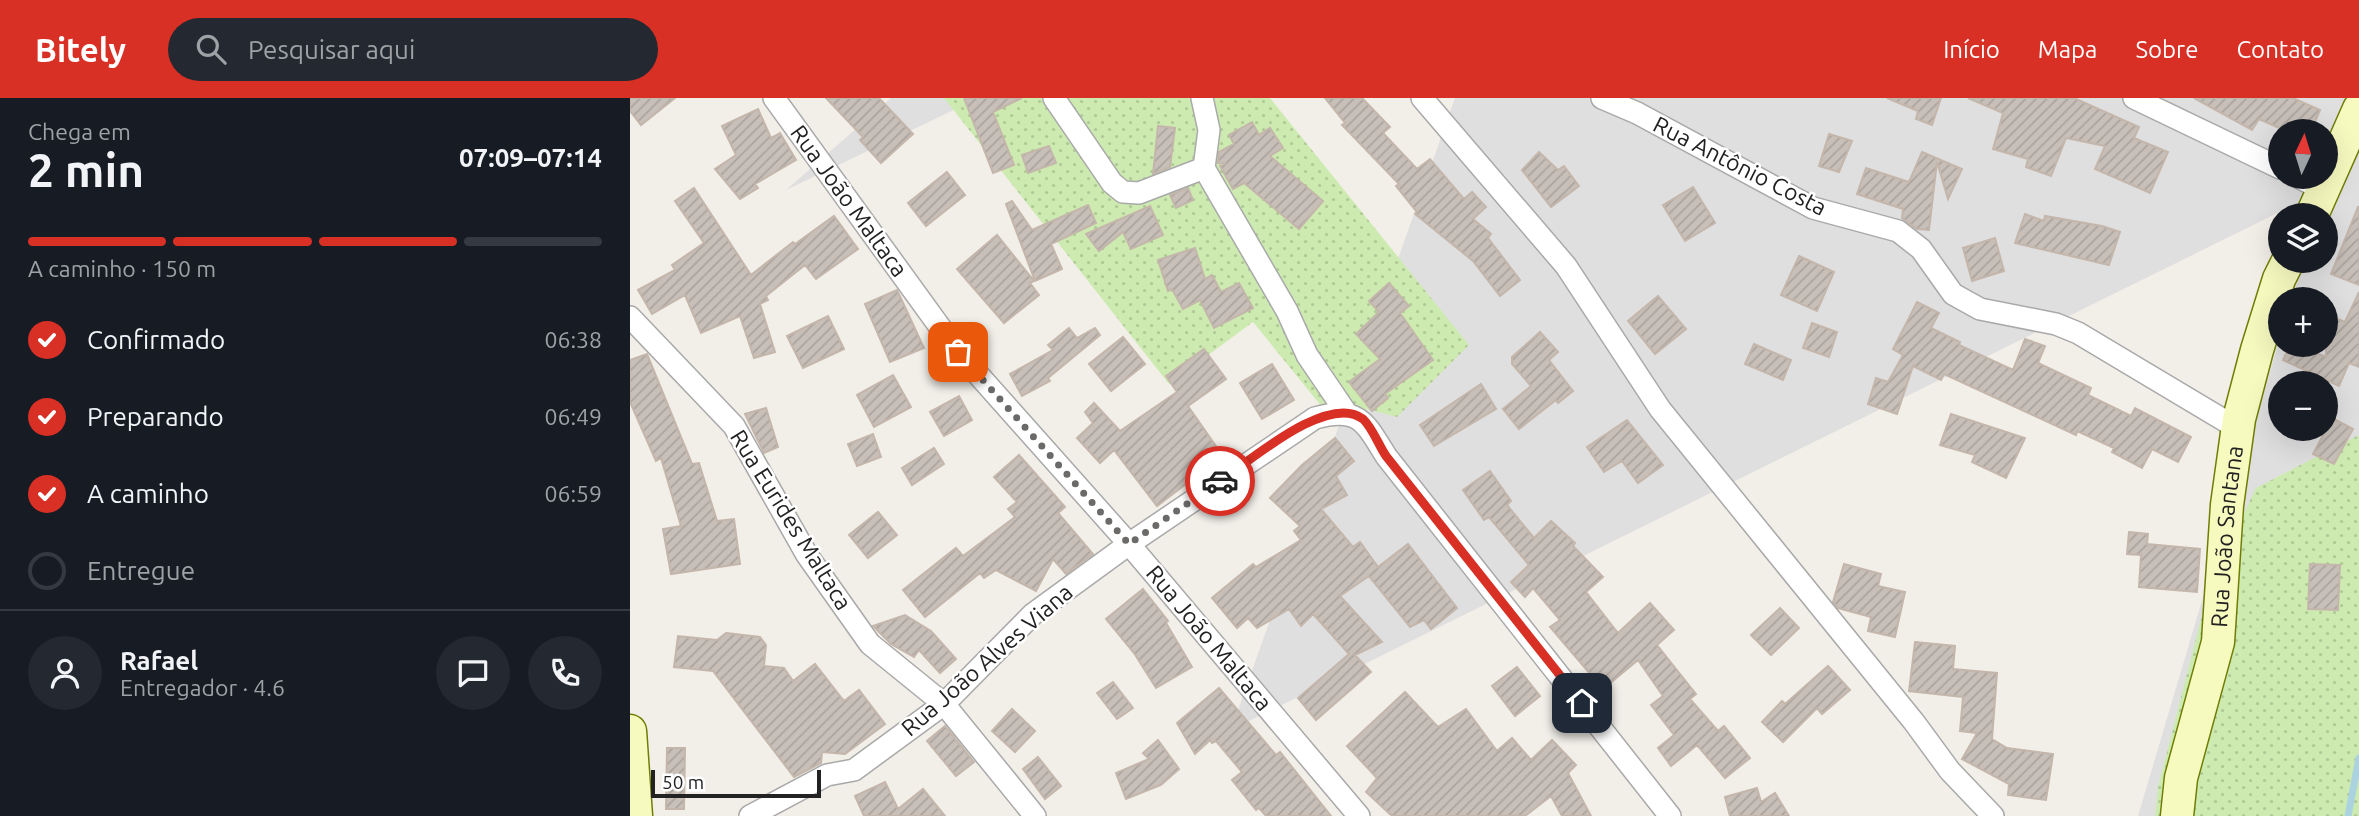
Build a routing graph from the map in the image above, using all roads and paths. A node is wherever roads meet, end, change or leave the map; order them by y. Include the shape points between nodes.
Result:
1 (774, 98) edge
2 (1054, 98) edge
3 (1202, 98) edge
4 (1422, 98) edge
5 (1602, 98) edge
6 (2134, 98) edge
7 (2359, 109) edge
8 (2268, 162) edge
9 (1204, 168) junction
10 (2311, 194) edge
11 (2282, 273) edge
12 (630, 317) edge
13 (1347, 414) junction
14 (2237, 428) junction
15 (1129, 544) junction
16 (944, 704) junction
17 (630, 731) edge
18 (636, 816) edge
19 (750, 816) edge
20 (1035, 816) edge
21 (1359, 816) edge
22 (1670, 816) edge
23 (1993, 816) edge
24 (2177, 816) edge

1 - 15 street, Rua João Maltaca via 958,352
2 - 9 street via 1112,183 1123,192 1139,193
3 - 9 street via 1209,130
4 - 23 street via 1566,266 1660,409 1950,771
5 - 14 street, Rua Antônio Costa via 1813,208 1898,231 1921,249 1953,294 1980,310 2056,324 2078,333
6 - 8 street
7 - 10 street
9 - 13 street via 1287,311 1307,355
11 - 14 street, Rua João Santana via 2256,350
12 - 16 street, Rua Eurides Maltaca via 734,426 807,555 870,644
13 - 15 street, Rua João Alves Viana via 1315,418
13 - 22 street via 1363,419 1386,456
14 - 24 street, Rua João Santana via 2218,642 2181,778
15 - 16 street, Rua João Alves Viana via 1033,614
15 - 21 street, Rua João Maltaca
16 - 19 street, Rua João Alves Viana via 854,770 827,775
16 - 20 street, Rua Eurides Maltaca
17 - 18 street

